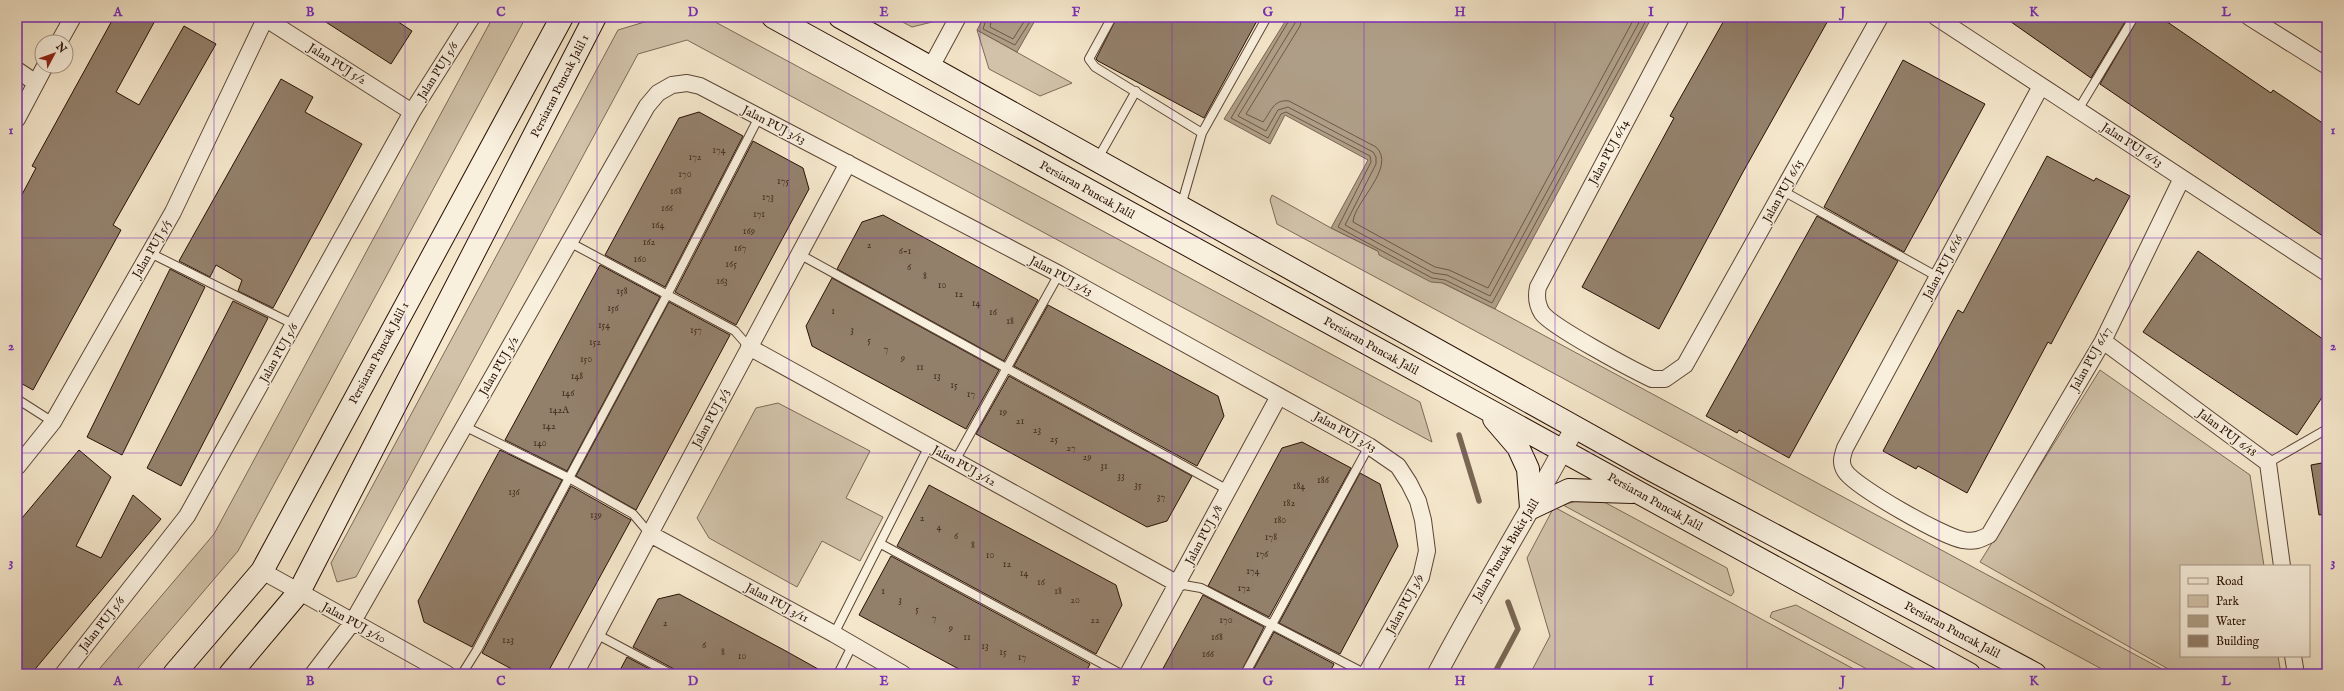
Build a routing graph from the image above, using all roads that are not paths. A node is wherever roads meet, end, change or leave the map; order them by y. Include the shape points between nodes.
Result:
1 (73, 17) edge
2 (472, 17) edge
3 (562, 17) edge
4 (595, 17) edge
5 (773, 17) edge
6 (840, 17) edge
7 (958, 17) edge
8 (1112, 17) edge
9 (1267, 17) edge
10 (1680, 17) edge
11 (1880, 17) edge
12 (1936, 17) edge
13 (2134, 17) edge
14 (2249, 17) edge
15 (264, 18) edge
16 (63, 34) edge
17 (2327, 66) edge
18 (931, 67) junction
19 (17, 70) edge
20 (41, 74) edge
21 (36, 83) junction
22 (700, 86) joint
23 (2041, 86) junction
24 (1136, 91) junction
25 (2078, 110) junction
26 (412, 112) junction
27 (759, 116) junction
28 (17, 119) edge
29 (1202, 133) junction
30 (1097, 160) junction
31 (848, 163) junction
32 (2182, 178) junction
33 (1783, 191) junction
34 (1181, 207) junction
35 (569, 242) junction
36 (150, 252) junction
37 (799, 254) junction
38 (2327, 273) edge
39 (1059, 274) junction
40 (1938, 277) junction
41 (667, 295) junction
42 (295, 325) junction
43 (2102, 341) junction
44 (749, 347) junction
45 (1685, 365) joint
46 (1007, 368) junction
47 (1279, 396) junction
48 (17, 399) edge
49 (1485, 409) junction
50 (53, 422) junction
51 (464, 426) junction
52 (1575, 427) junction
53 (2327, 430) edge
54 (929, 446) junction
55 (1369, 446) junction
56 (1562, 451) junction
57 (955, 461) junction
58 (2268, 464) junction
59 (17, 467) edge
60 (569, 478) junction
61 (1409, 483) joint
62 (1228, 490) junction
63 (1638, 492) junction
64 (1531, 508) junction
65 (650, 534) junction
66 (1989, 535) joint
67 (881, 544) junction
68 (2282, 565) edge
69 (262, 571) junction
70 (1178, 584) junction
71 (299, 592) junction
72 (352, 622) junction
73 (1272, 624) junction
74 (596, 634) junction
75 (834, 634) junction
76 (852, 646) junction
77 (2293, 657) edge
78 (63, 674) edge
79 (174, 674) edge
80 (230, 674) edge
81 (313, 674) edge
82 (447, 674) edge
83 (462, 674) edge
84 (575, 674) edge
85 (670, 674) edge
86 (838, 674) edge
87 (903, 674) edge
88 (1121, 674) edge
89 (1128, 674) edge
90 (1245, 674) edge
91 (1366, 674) edge
92 (1437, 674) edge
93 (1969, 674) edge
94 (2035, 674) edge
95 (2296, 674) edge

1 - 16 street
2 - 26 street, Jalan PUJ 5/6
3 - 69 main road, Persiaran Puncak Jalil 1
4 - 71 main road, Persiaran Puncak Jalil 1
5 - 49 main road, Persiaran Puncak Jalil
6 - 18 main road, Persiaran Puncak Jalil
7 - 18 street
8 - 24 lane via 1089,59 1095,67
9 - 29 lane
10 - 45 street, Jalan PUJ 6/14 via 1538,287 1538,304 1549,320 1652,379 1665,379
11 - 33 street, Jalan PUJ 6/15
12 - 23 street, Jalan PUJ 6/13
13 - 25 lane
14 - 17 street
15 - 26 street, Jalan PUJ 5/2
15 - 36 street, Jalan PUJ 5/5 via 174,212
18 - 30 main road, Persiaran Puncak Jalil
19 - 21 street
20 - 21 street
21 - 28 street
22 - 27 street, Jalan PUJ 3/13
22 - 35 street, Jalan PUJ 3/2 via 687,83 672,85 658,94 647,106
23 - 25 street, Jalan PUJ 6/13
23 - 40 street, Jalan PUJ 6/16
24 - 29 lane
24 - 30 lane
25 - 32 street, Jalan PUJ 6/13
26 - 42 street, Jalan PUJ 5/6
27 - 31 street, Jalan PUJ 3/13
27 - 41 lane
29 - 34 lane
30 - 34 main road, Persiaran Puncak Jalil
31 - 37 street, Jalan PUJ 3/3
31 - 39 street, Jalan PUJ 3/13
32 - 38 street, Jalan PUJ 6/13
32 - 43 street, Jalan PUJ 6/17
33 - 40 lane
33 - 45 street, Jalan PUJ 6/15
34 - 52 main road, Persiaran Puncak Jalil
35 - 41 lane
35 - 51 street, Jalan PUJ 3/2
36 - 42 lane
36 - 50 street, Jalan PUJ 5/5
37 - 44 street, Jalan PUJ 3/3
37 - 46 lane
39 - 46 lane
39 - 47 street, Jalan PUJ 3/13
40 - 66 street, Jalan PUJ 6/16 via 1844,448 1841,461 1846,472 1874,495 1907,514 1961,540 1976,542
41 - 44 lane via 735,331
41 - 60 lane
42 - 78 street, Jalan PUJ 5/6 via 188,516
43 - 58 street, Jalan PUJ 6/18
43 - 66 street, Jalan PUJ 6/17
44 - 54 street, Jalan PUJ 3/12
44 - 65 street, Jalan PUJ 3/3
46 - 57 lane
46 - 62 lane
47 - 55 street, Jalan PUJ 3/13
47 - 62 street, Jalan PUJ 3/8
48 - 50 lane
49 - 56 main road, Persiaran Puncak Jalil
49 - 64 main road via 1518,447 1528,469
50 - 59 street, Jalan PUJ 5/5
51 - 60 lane
51 - 72 street, Jalan PUJ 3/2
52 - 56 street, Jalan Puncak Bukit Jalil
52 - 94 main road, Persiaran Puncak Jalil via 1650,470
53 - 58 lane
54 - 57 street, Jalan PUJ 3/12
54 - 67 lane
55 - 61 street, Jalan PUJ 3/13 via 1398,466
55 - 73 lane
56 - 63 main road, Persiaran Puncak Jalil
56 - 64 street, Jalan Puncak Bukit Jalil
57 - 70 street, Jalan PUJ 3/12
58 - 68 street, Jalan PUJ 6/18
60 - 65 lane via 633,514
60 - 83 lane
61 - 91 street, Jalan PUJ 3/9 via 1418,501 1423,520 1427,551 1423,571
62 - 70 street, Jalan PUJ 3/8
63 - 64 main road via 1569,490
63 - 93 main road, Persiaran Puncak Jalil
64 - 92 street, Jalan Puncak Bukit Jalil via 1475,601
65 - 74 street, Jalan PUJ 3/3
65 - 75 street, Jalan PUJ 3/11
67 - 75 lane
67 - 88 lane
69 - 71 street, Jalan PUJ 3/10
69 - 79 main road, Persiaran Puncak Jalil 1
70 - 73 lane via 1202,588
70 - 89 street, Jalan PUJ 3/8
71 - 72 street, Jalan PUJ 3/10
71 - 80 main road, Persiaran Puncak Jalil 1
72 - 81 street, Jalan PUJ 3/2
72 - 82 street, Jalan PUJ 3/10
73 - 90 lane
73 - 91 lane
74 - 84 street, Jalan PUJ 3/3
74 - 85 lane
75 - 76 street, Jalan PUJ 3/11
76 - 86 lane
76 - 87 street, Jalan PUJ 3/11
77 - 95 street

